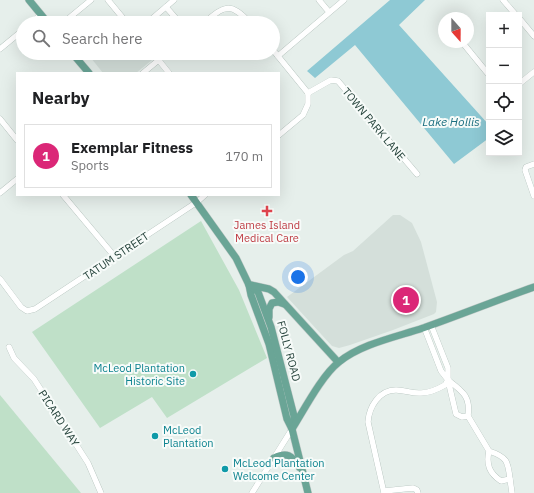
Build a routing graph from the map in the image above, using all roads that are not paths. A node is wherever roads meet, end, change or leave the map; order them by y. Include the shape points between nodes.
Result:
1 (29, 0) edge
2 (91, 0) edge
3 (108, 0) edge
4 (174, 0) edge
5 (319, 0) edge
6 (344, 0) edge
7 (503, 0) edge
8 (166, 7) junction
9 (329, 12) junction
10 (513, 12) edge
11 (41, 15) edge
12 (72, 16) edge
13 (121, 16) edge
14 (155, 16) edge
15 (174, 16) edge
16 (212, 16) edge
17 (244, 16) edge
18 (522, 22) edge
19 (16, 36) edge
20 (534, 36) edge
21 (467, 48) edge
22 (0, 49) edge
23 (280, 54) edge
24 (280, 58) edge
25 (78, 60) edge
26 (158, 60) joint
27 (486, 71) edge
28 (88, 72) edge
29 (144, 72) edge
30 (168, 72) edge
31 (534, 72) edge
32 (522, 82) edge
33 (308, 93) junction
34 (0, 119) edge
35 (280, 135) edge
36 (16, 139) edge
37 (534, 164) edge
38 (417, 174) dead end
39 (16, 180) edge
40 (0, 193) edge
41 (65, 196) edge
42 (192, 196) edge
43 (204, 196) edge
44 (534, 196) edge
45 (197, 202) junction
46 (115, 257) junction
47 (0, 279) edge
48 (249, 285) junction
49 (534, 287) edge
50 (287, 305) junction
51 (428, 326) junction
52 (271, 327) junction
53 (9, 347) dead end
54 (338, 362) junction
55 (448, 380) junction
56 (468, 416) junction
57 (292, 429) junction
58 (489, 451) junction
59 (274, 458) junction
60 (303, 472) junction
61 (510, 479) junction
62 (384, 492) edge
63 (101, 493) edge
64 (252, 493) edge
65 (308, 493) edge
66 (418, 493) edge
67 (512, 493) edge

1 - 11 main road
2 - 12 street
3 - 13 street
4 - 8 street
5 - 9 street
6 - 9 street
7 - 10 street
8 - 14 street
8 - 15 street
9 - 23 street
16 - 17 street via 228,8 235,9
18 - 20 street
19 - 22 street
21 - 27 street
24 - 33 street
25 - 28 main road
26 - 29 street
26 - 30 street
31 - 32 street
33 - 35 street via 308,104 303,115
33 - 38 street, TOWN PARK LANE via 331,80 338,81
34 - 36 street
37 - 44 street via 525,168
39 - 40 street
41 - 46 street
42 - 45 main road, FOLLY ROAD
43 - 45 street, TATUM STREET
45 - 46 street, TATUM STREET
45 - 48 main road, FOLLY ROAD via 236,258
46 - 47 street, TATUM STREET via 35,309 21,307
48 - 50 main road via 269,289
48 - 52 main road, FOLLY ROAD via 258,292
48 - 57 main road, FOLLY ROAD via 269,344 287,419
49 - 51 main road
50 - 52 main road via 278,302 270,305
50 - 54 main road
51 - 54 main road via 350,354
51 - 55 street via 441,371
52 - 57 main road, FOLLY ROAD via 294,416
53 - 63 street, PICARD WAY via 14,358 34,379 88,463
54 - 57 main road via 320,383
55 - 56 street via 467,398
55 - 56 street via 456,414
55 - 62 street via 445,385 422,393 390,391 377,399 370,408 368,422
56 - 58 street
57 - 59 street
57 - 60 main road, FOLLY ROAD
58 - 61 street via 505,458
58 - 61 street via 487,460 491,471 501,481
59 - 60 main road via 281,454 291,456
59 - 64 street
60 - 65 main road, FOLLY ROAD
61 - 67 street
62 - 66 street via 413,488

